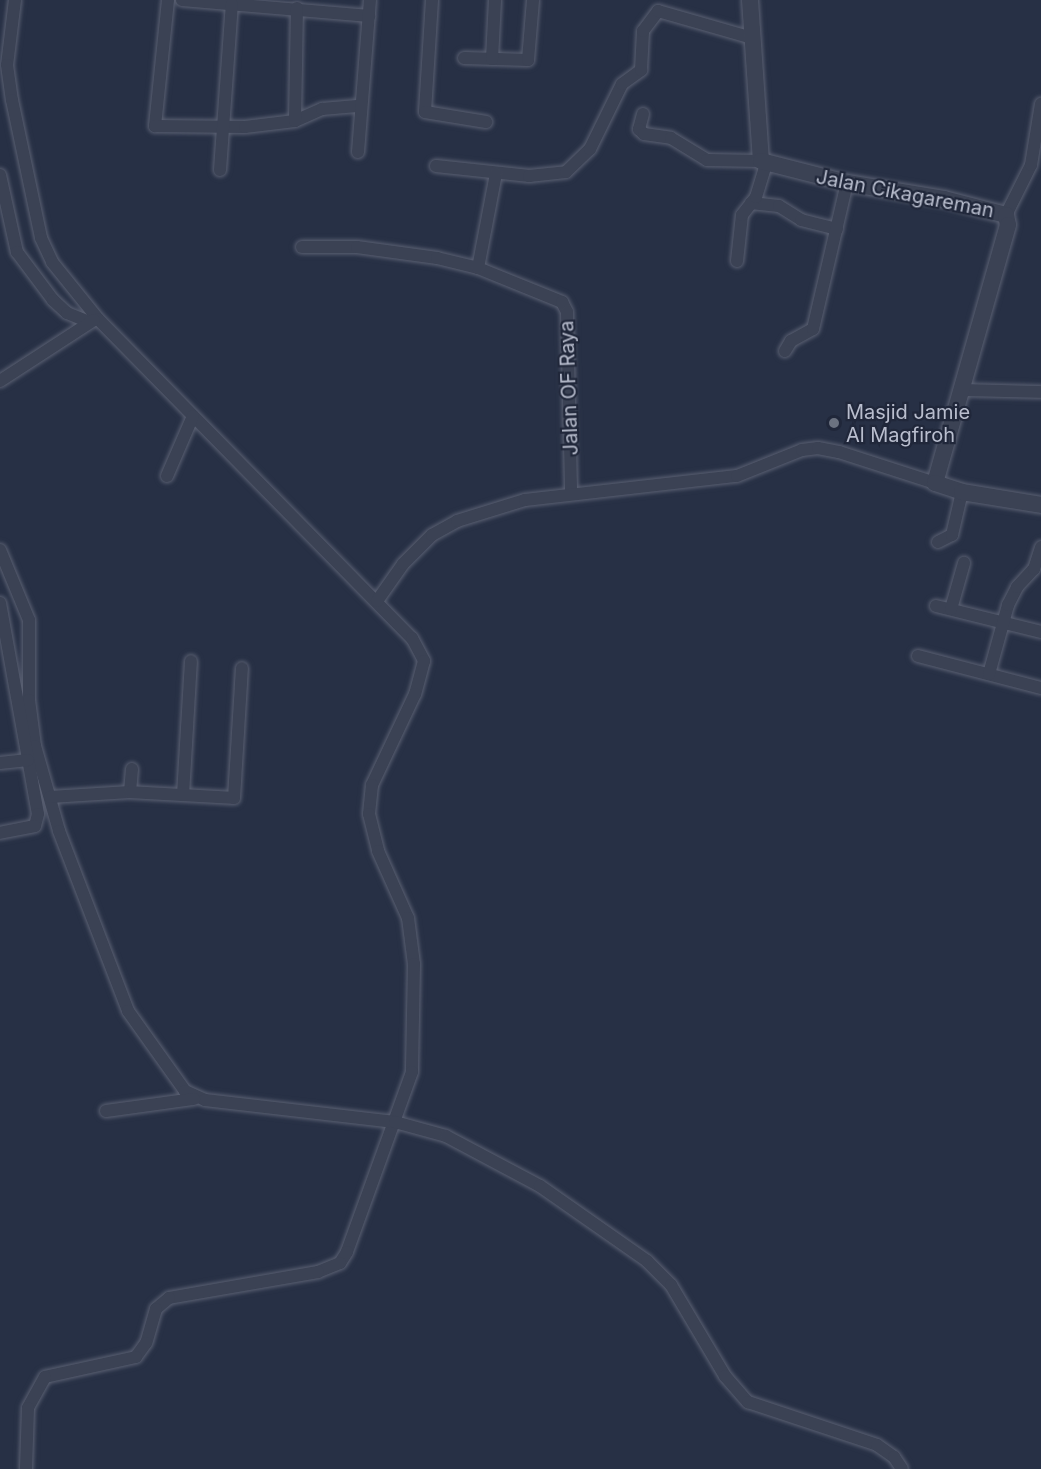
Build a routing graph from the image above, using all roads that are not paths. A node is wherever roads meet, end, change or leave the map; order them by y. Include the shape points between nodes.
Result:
1 (15, 0) edge
2 (168, 0) edge
3 (182, 0) edge
4 (369, 0) edge
5 (432, 0) edge
6 (495, 0) edge
7 (533, 0) edge
8 (750, 0) edge
9 (232, 4) junction
10 (297, 8) junction
11 (369, 16) junction
12 (752, 38) junction
13 (464, 58) dead end
14 (492, 59) junction
15 (7, 65) junction
16 (0, 83) edge
17 (1041, 104) edge
18 (360, 106) junction
19 (643, 114) dead end
20 (295, 121) junction
21 (486, 122) dead end
22 (224, 128) junction
23 (358, 152) dead end
24 (763, 163) junction
25 (436, 166) dead end
26 (220, 170) dead end
27 (496, 174) junction
28 (0, 175) edge
29 (847, 183) junction
30 (751, 203) junction
31 (1006, 215) junction
32 (837, 229) junction
33 (302, 247) dead end
34 (737, 261) dead end
35 (478, 268) junction
36 (93, 321) junction
37 (785, 351) dead end
38 (0, 381) edge
39 (960, 390) junction
40 (1041, 392) edge
41 (193, 416) junction
42 (167, 476) dead end
43 (935, 483) junction
44 (962, 492) junction
45 (571, 493) junction
46 (1041, 505) edge
47 (938, 542) dead end
48 (1041, 547) edge
49 (0, 550) edge
50 (964, 563) dead end
51 (377, 601) junction
52 (0, 603) edge
53 (936, 606) dead end
54 (951, 609) junction
55 (1002, 622) junction
56 (1041, 632) edge
57 (918, 656) dead end
58 (191, 661) dead end
59 (242, 668) dead end
60 (989, 674) junction
61 (1041, 688) edge
62 (28, 760) junction
63 (0, 764) edge
64 (132, 769) dead end
65 (130, 792) junction
66 (183, 795) junction
67 (50, 798) junction
68 (0, 833) edge
69 (194, 1098) junction
70 (106, 1111) dead end
71 (395, 1122) junction
72 (26, 1469) edge
73 (902, 1469) edge

1 - 15 street
2 - 22 street via 155,126
3 - 9 street
4 - 11 street
5 - 21 street via 425,112
6 - 14 street
7 - 14 street via 528,60
8 - 12 street
9 - 10 street
9 - 22 street
10 - 11 street
10 - 20 street
11 - 18 street
12 - 24 street
12 - 27 street via 658,11 652,14 643,31 641,70 622,84 583,159 566,172
13 - 14 street
15 - 16 street
15 - 36 street via 23,166 40,238
17 - 31 street via 1031,165
18 - 20 street via 322,109
18 - 23 street
19 - 24 street via 639,129 644,134 671,138 707,160
20 - 22 street
22 - 26 street
24 - 29 street, Jalan Cikagareman
24 - 30 street
25 - 27 street
27 - 35 street
28 - 36 street via 17,252 67,313
29 - 31 street, Jalan Cikagareman via 944,199
29 - 32 street
30 - 32 street via 779,206 801,220
30 - 34 street via 742,215
31 - 39 street, Jalan Cikagareman via 1008,225
32 - 37 street via 813,329 791,341
33 - 35 street, Jalan OF Raya via 357,247
35 - 45 street, Jalan OF Raya via 562,302 567,312
36 - 38 street
36 - 41 street
39 - 40 street
39 - 43 street, Jalan Cikagareman
41 - 42 street
41 - 51 street
43 - 44 street
43 - 45 street via 818,448 802,450 737,476 671,486
44 - 46 street
44 - 47 street via 952,535
45 - 51 street via 496,508 440,530 403,564
48 - 55 street via 1034,569 1017,587
49 - 67 street via 29,620 29,700 35,746
50 - 54 street
51 - 71 street via 412,638 424,662 415,694 372,785 369,814 378,851 408,918 414,964 412,1072
52 - 62 street
53 - 54 street
54 - 55 street
55 - 56 street
55 - 60 street
57 - 60 street
58 - 66 street
59 - 66 street via 234,798
60 - 61 street
62 - 63 street
62 - 68 street via 38,822 31,828
64 - 65 street
65 - 66 street
65 - 67 street
67 - 69 street via 111,975 128,1011 184,1091
69 - 70 street
69 - 71 street
71 - 72 street via 340,1263 318,1272 169,1298 156,1309 146,1343 136,1357 45,1377 28,1408
71 - 73 street via 446,1136 540,1186 647,1261 671,1285 725,1376 748,1402 877,1445 894,1457

